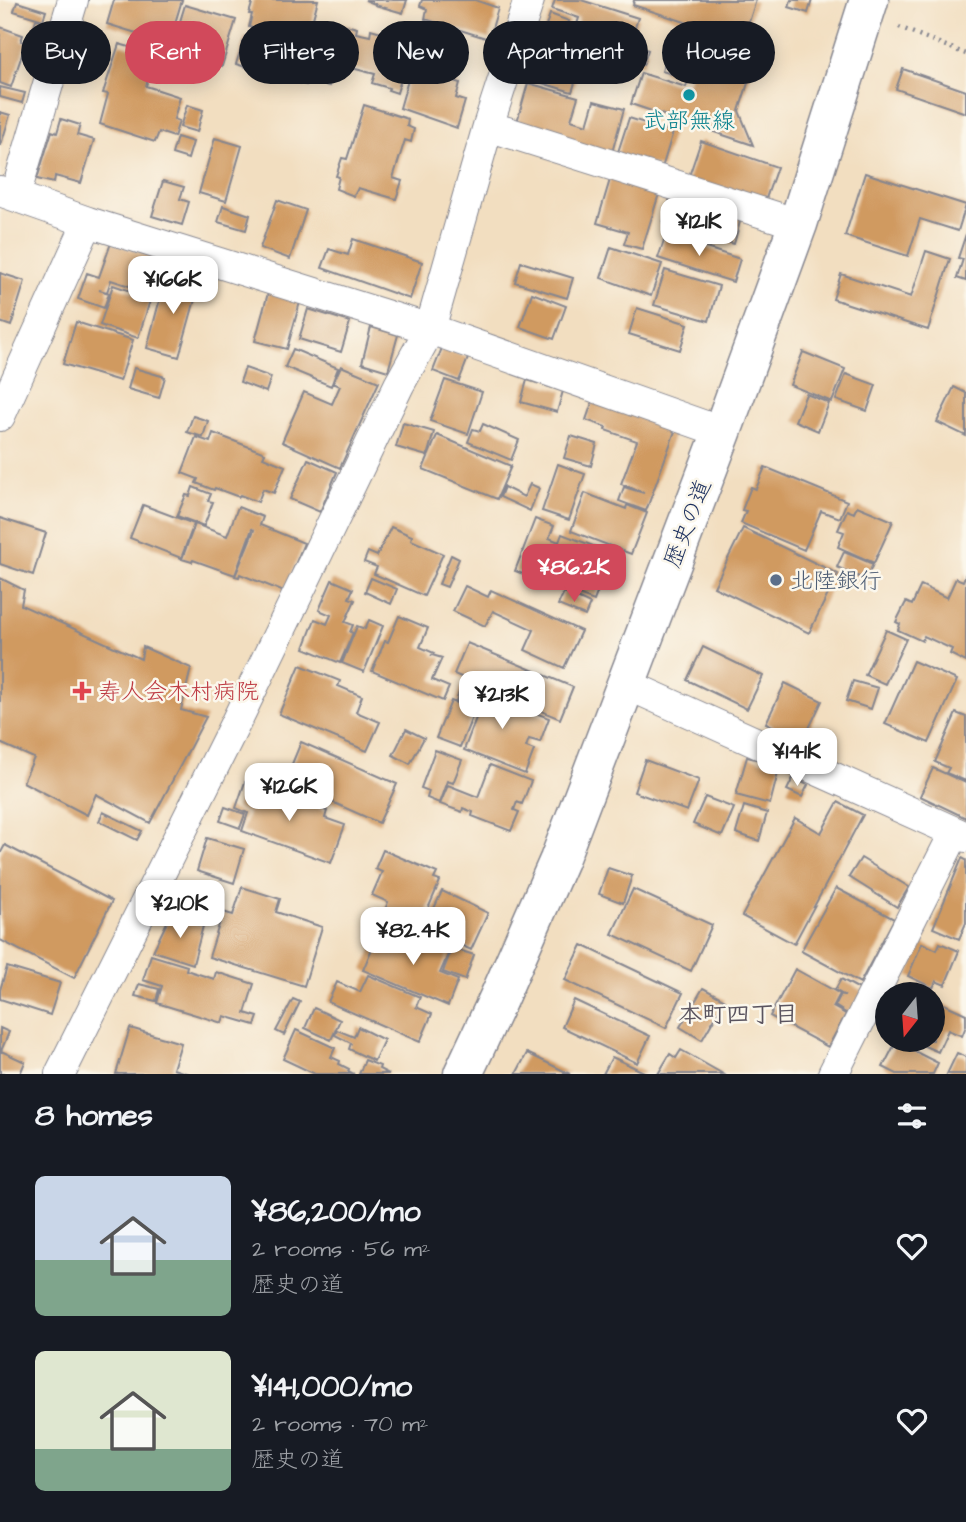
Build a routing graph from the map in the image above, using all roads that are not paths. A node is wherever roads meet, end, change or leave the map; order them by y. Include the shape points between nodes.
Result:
1 (73, 0) edge
2 (529, 0) edge
3 (867, 7) edge
4 (488, 126) junction
5 (8, 193) edge
6 (88, 222) junction
7 (798, 225) junction
8 (430, 329) junction
9 (0, 416) edge
10 (722, 432) junction
11 (626, 684) junction
12 (960, 834) edge
13 (60, 1074) edge
14 (463, 1074) edge
15 (833, 1074) edge

1 - 5 street
2 - 4 street
3 - 7 street, 歴史の道
4 - 7 street
4 - 8 street
5 - 6 street
6 - 8 street
6 - 9 street
7 - 10 street, 歴史の道
8 - 10 street
8 - 13 street
10 - 11 street, 歴史の道
11 - 12 street
11 - 14 street, 歴史の道 via 559,860
12 - 15 street

